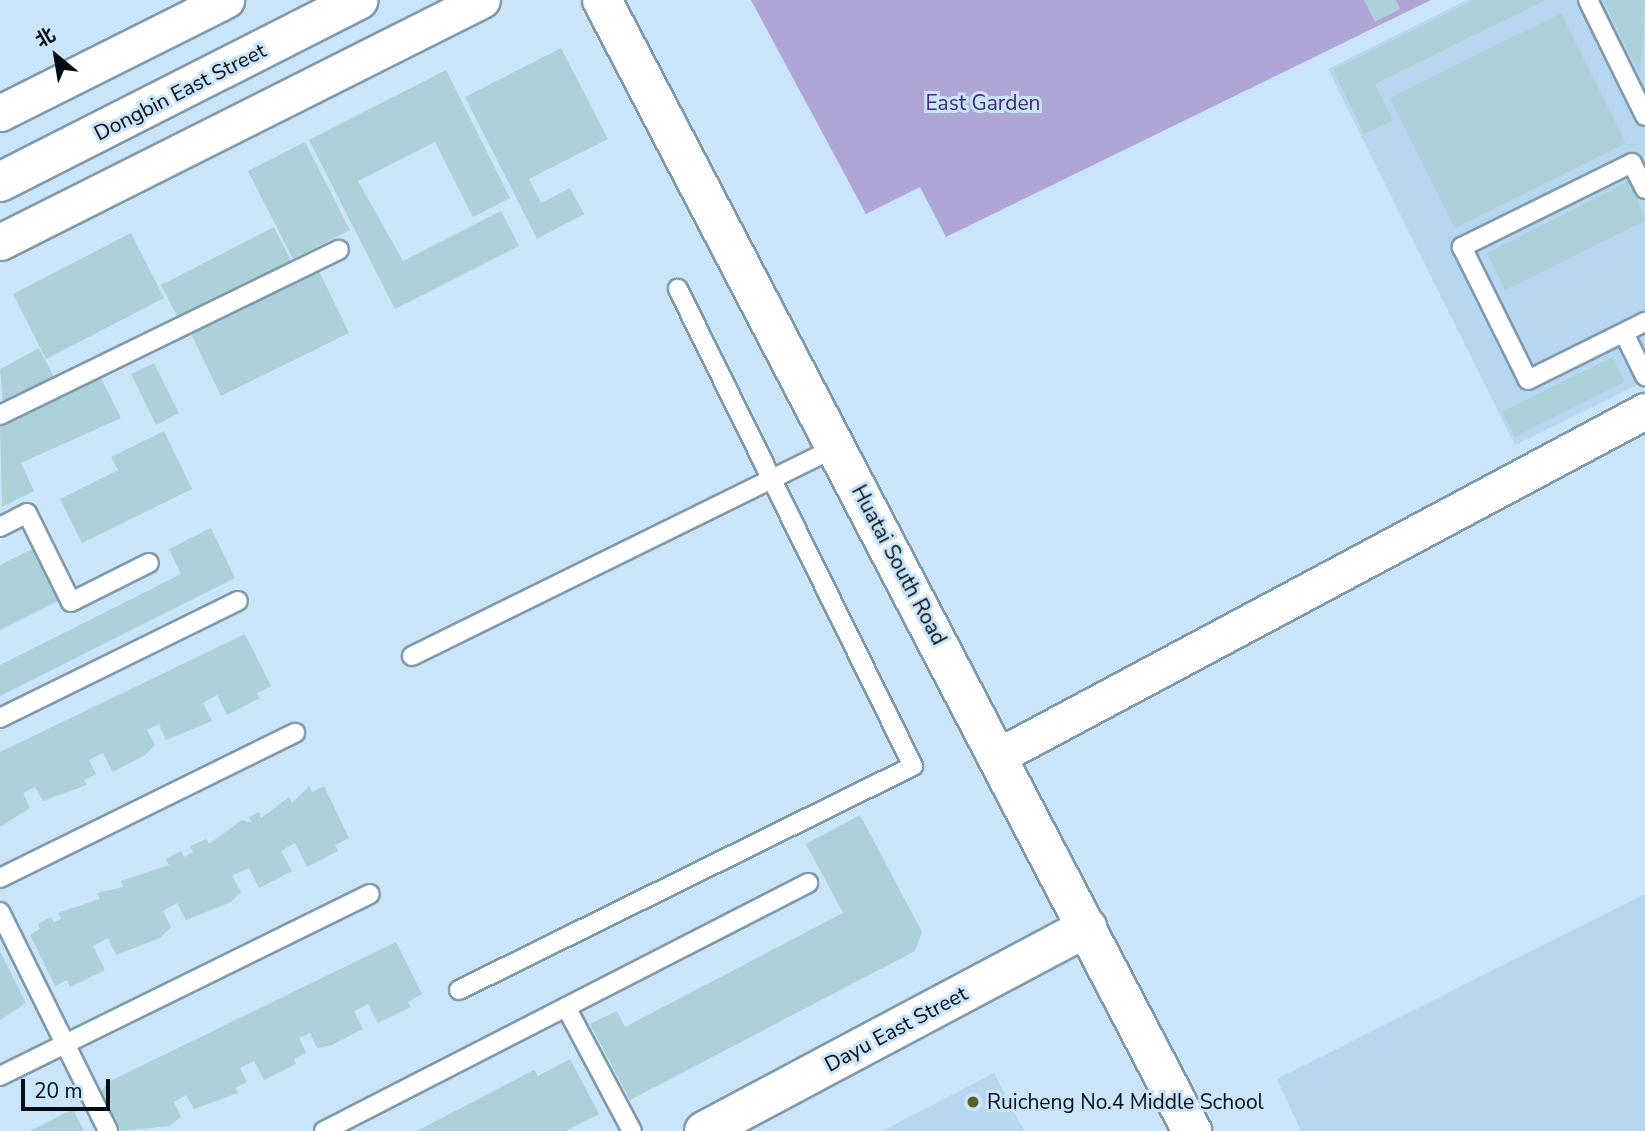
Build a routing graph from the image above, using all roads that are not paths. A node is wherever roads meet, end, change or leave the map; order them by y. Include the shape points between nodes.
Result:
1 (226, 0) edge
2 (359, 0) edge
3 (482, 0) edge
4 (602, 0) edge
5 (1588, 0) edge
6 (0, 113) edge
7 (1645, 116) edge
8 (0, 182) edge
9 (1645, 189) edge
10 (0, 242) edge
11 (339, 250) dead end
12 (678, 289) dead end
13 (1645, 322) edge
14 (1623, 333) junction
15 (1645, 376) edge
16 (1645, 411) edge
17 (0, 415) edge
18 (837, 447) junction
19 (772, 479) junction
20 (0, 527) edge
21 (149, 563) dead end
22 (238, 601) dead end
23 (412, 656) dead end
24 (0, 718) edge
25 (295, 733) dead end
26 (998, 756) junction
27 (0, 878) edge
28 (808, 883) dead end
29 (370, 894) dead end
30 (0, 912) edge
31 (1087, 927) junction
32 (459, 990) dead end
33 (566, 1007) junction
34 (65, 1044) junction
35 (0, 1076) edge
36 (108, 1131) edge
37 (324, 1131) edge
38 (632, 1131) edge
39 (704, 1131) edge
40 (1192, 1131) edge

1 - 6 street
2 - 8 main road, Dongbin East Street
3 - 10 street
4 - 18 main road, Huatai South Road
5 - 7 lane
9 - 14 lane via 1632,163 1462,247 1528,380
11 - 17 lane
12 - 19 lane
13 - 14 lane
14 - 15 lane
16 - 26 street
18 - 19 lane
18 - 26 main road, Huatai South Road
19 - 23 lane
19 - 32 lane via 913,766
20 - 21 lane via 27,513 71,602
22 - 24 lane
25 - 27 lane
26 - 31 main road, Huatai South Road
28 - 33 lane
29 - 34 lane
30 - 34 lane
31 - 39 main road, Dayu East Street
31 - 40 main road, Huatai South Road
33 - 37 lane
33 - 38 lane
34 - 35 lane
34 - 36 lane

